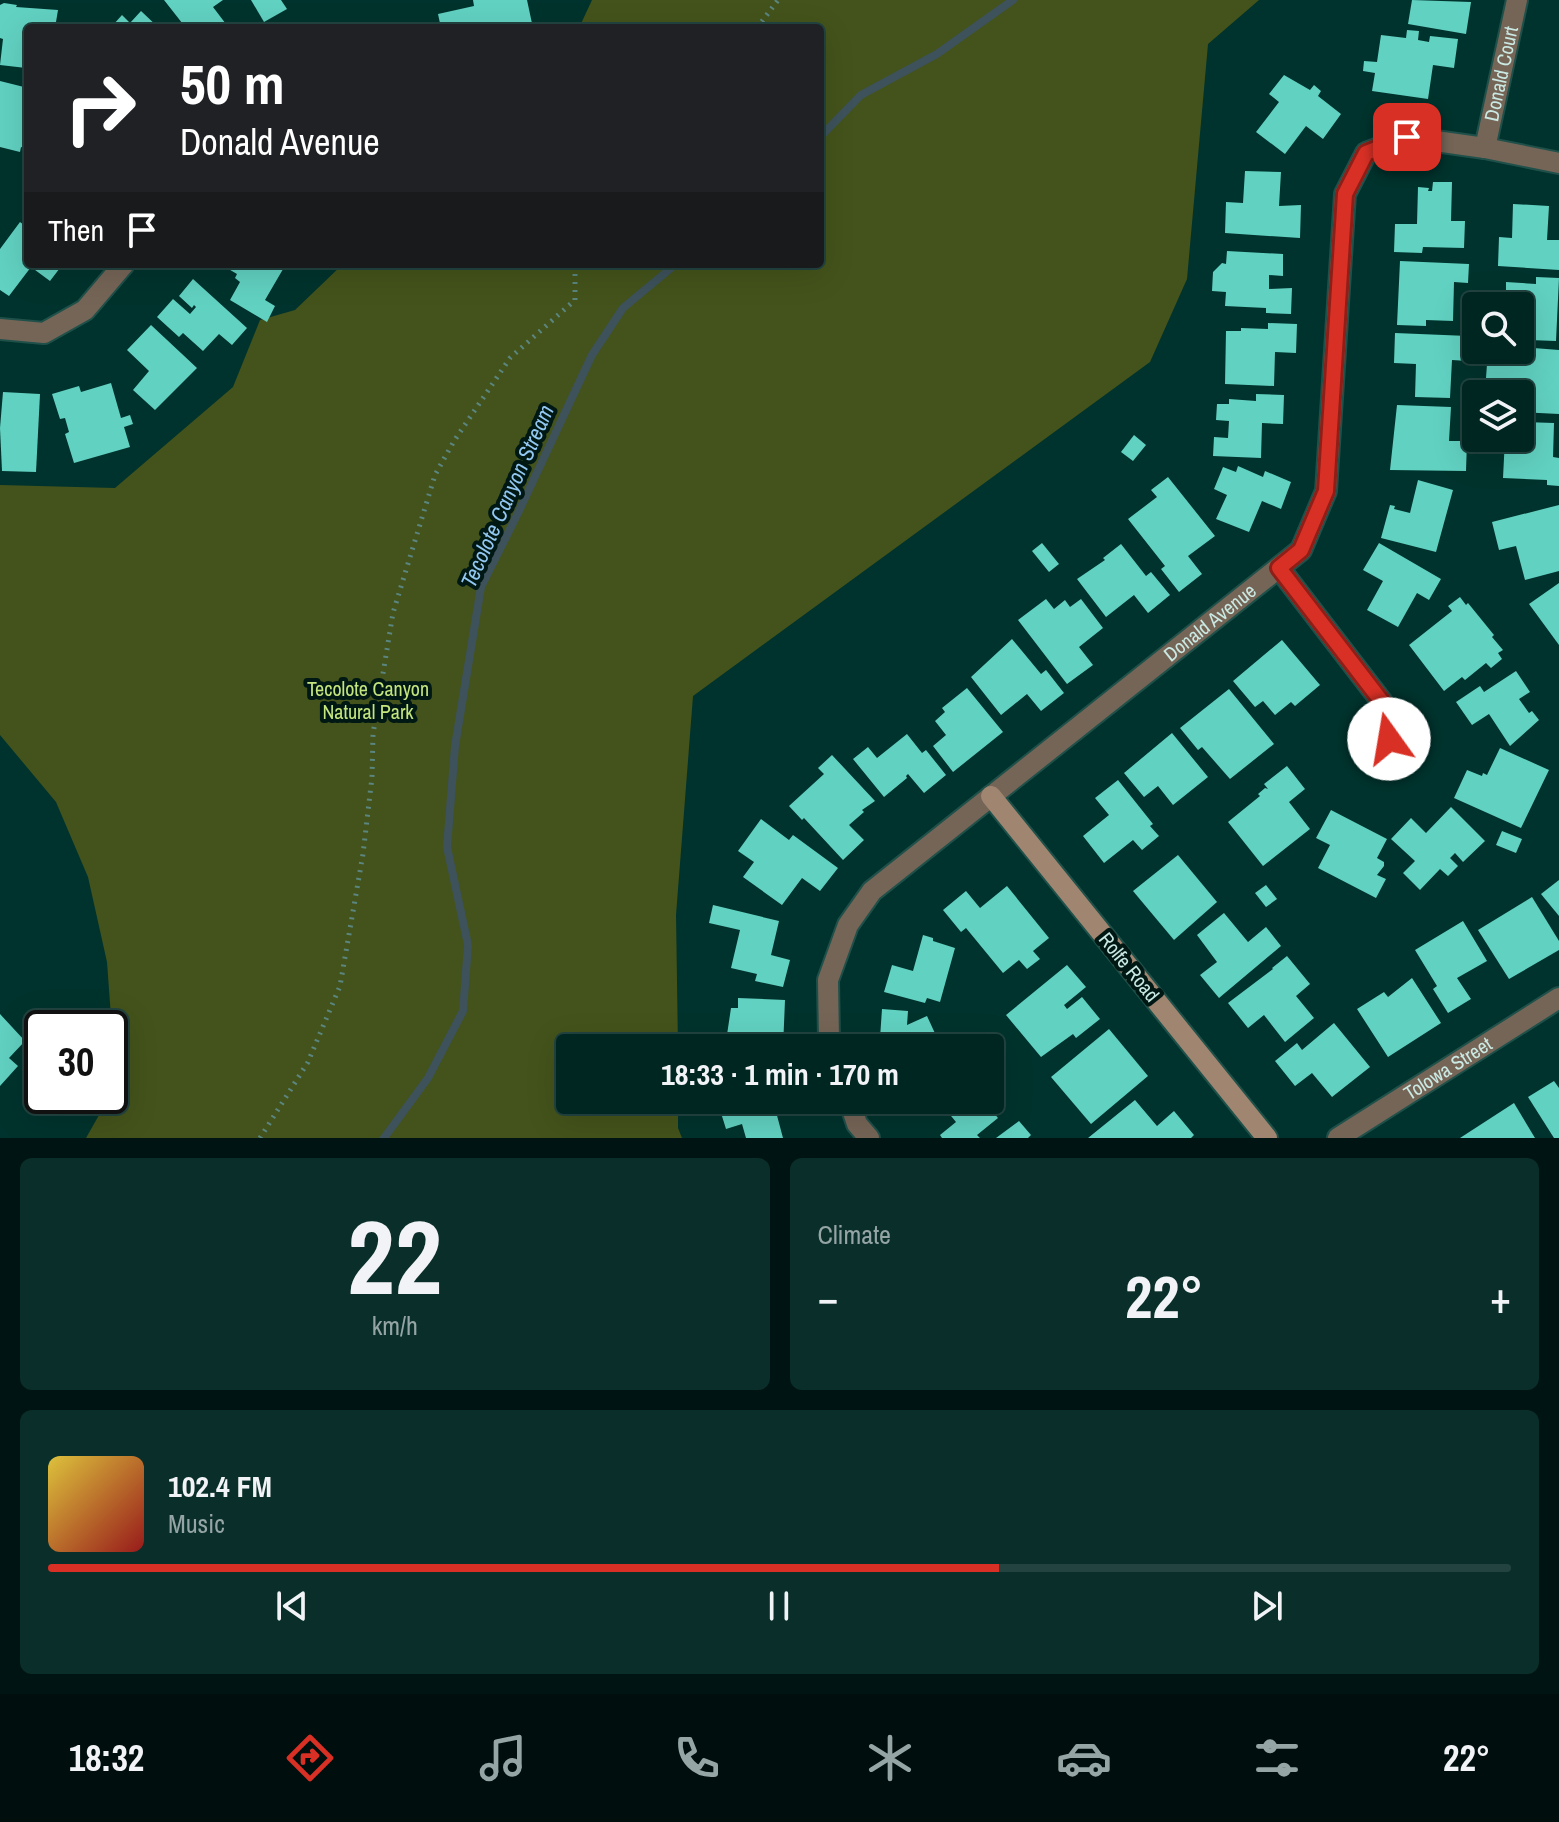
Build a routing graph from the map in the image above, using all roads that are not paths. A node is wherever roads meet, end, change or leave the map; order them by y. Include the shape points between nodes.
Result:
1 (1517, 0) edge
2 (1485, 148) junction
3 (1559, 163) edge
4 (121, 268) edge
5 (0, 329) edge
6 (1279, 568) junction
7 (1389, 739) dead end
8 (991, 796) junction
9 (1559, 998) edge
10 (829, 1034) edge
11 (854, 1114) edge
12 (869, 1138) edge
13 (1267, 1138) edge
14 (1338, 1138) edge

1 - 2 street, Donald Court
2 - 3 street, Donald Avenue
2 - 6 street, Donald Avenue via 1407,137 1366,153 1345,194 1326,491 1301,550
4 - 5 street via 85,310 44,333
6 - 7 street via 1382,702
6 - 8 street, Donald Avenue
8 - 10 street, Donald Avenue via 872,891 848,925 828,980
8 - 13 street, Rolfe Road
9 - 14 street, Tolowa Street
11 - 12 street

